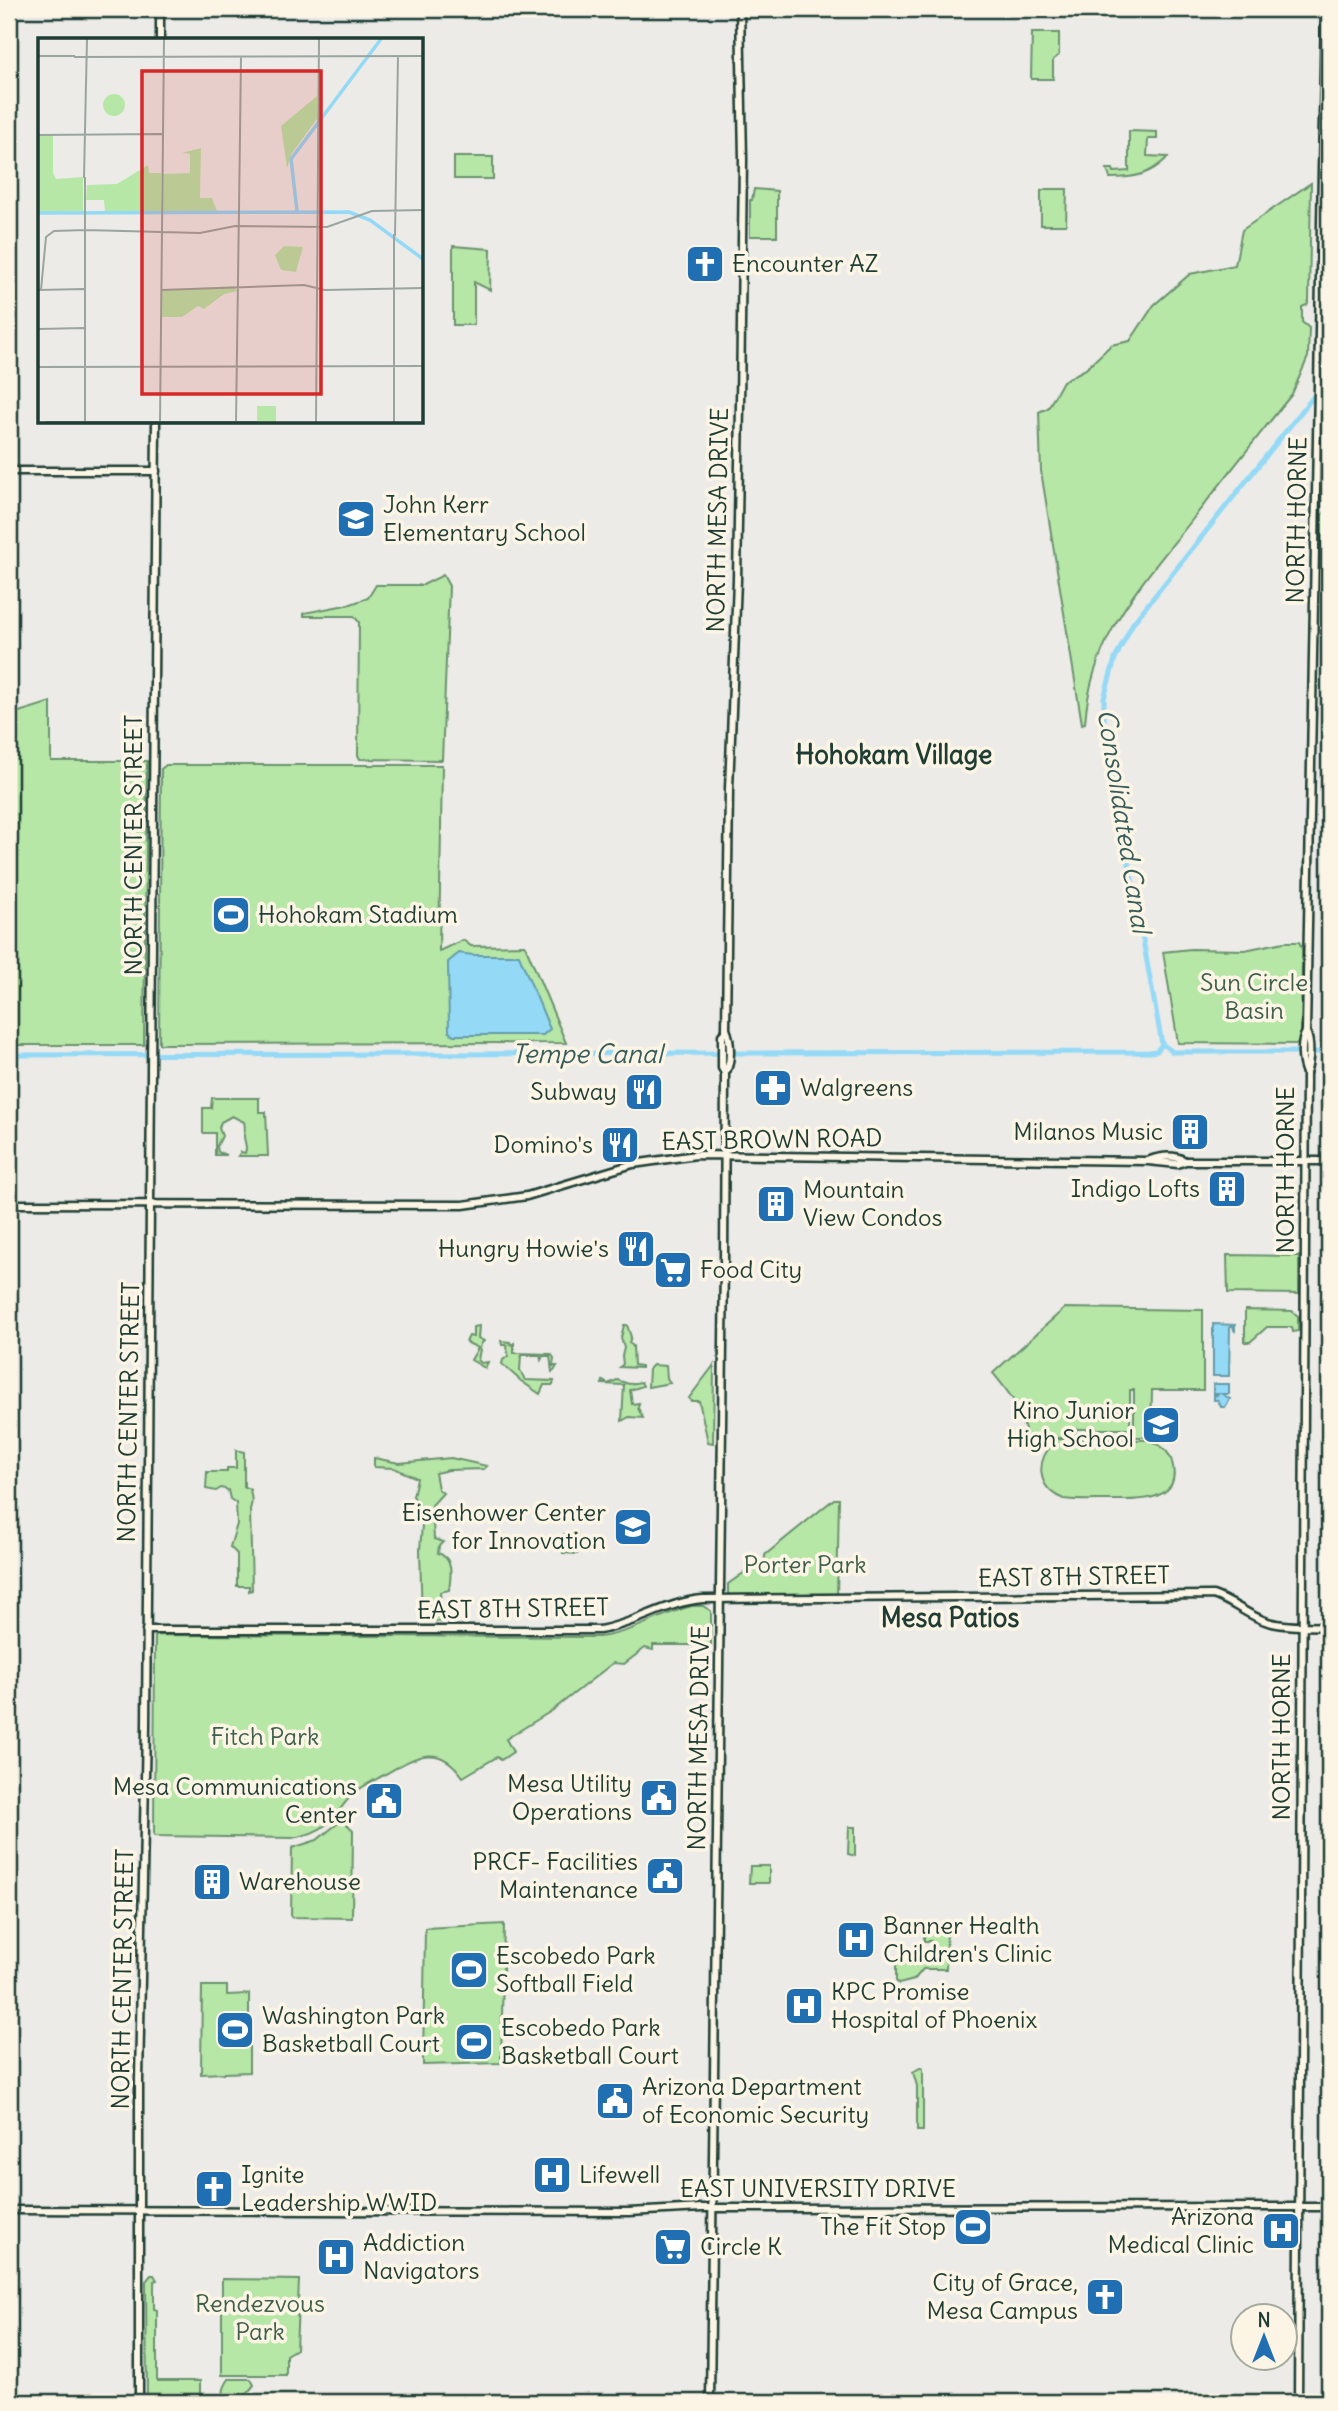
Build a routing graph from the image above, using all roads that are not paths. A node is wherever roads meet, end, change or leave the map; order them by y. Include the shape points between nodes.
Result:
1 (160, 9) edge
2 (740, 9) edge
3 (1325, 9) edge
4 (160, 38) edge
5 (156, 424) edge
6 (9, 471) edge
7 (156, 471) junction
8 (724, 1155) junction
9 (1305, 1161) junction
10 (1329, 1161) edge
11 (9, 1204) edge
12 (150, 1205) junction
13 (719, 1599) junction
14 (1302, 1626) junction
15 (1329, 1627) edge
16 (146, 1630) junction
17 (1298, 2207) junction
18 (1329, 2207) edge
19 (711, 2208) junction
20 (9, 2210) edge
21 (138, 2211) junction
22 (139, 2402) edge
23 (710, 2402) edge
24 (1298, 2402) edge

1 - 4 street
2 - 8 street, NORTH MESA DRIVE via 740,405 726,1031 722,1035 726,1048
3 - 9 street, NORTH HORNE via 1303,1037
5 - 7 street, NORTH CENTER STREET
6 - 7 street
7 - 12 street, NORTH CENTER STREET
8 - 9 street, EAST BROWN ROAD via 1178,1164
8 - 12 street, EAST BROWN ROAD via 633,1164 484,1204
8 - 13 street, NORTH MESA DRIVE
9 - 10 street, EAST BROWN ROAD
9 - 14 street, NORTH HORNE
11 - 12 street, EAST BROWN ROAD
12 - 16 street, NORTH CENTER STREET
13 - 14 street, EAST 8TH STREET via 1213,1595 1265,1621
13 - 16 street, EAST 8TH STREET via 680,1602 627,1624 598,1630
13 - 19 street, NORTH MESA DRIVE
14 - 15 street, EAST 8TH STREET
14 - 17 street, NORTH HORNE
16 - 21 street, NORTH CENTER STREET
17 - 18 street, EAST UNIVERSITY DRIVE
17 - 19 street, EAST UNIVERSITY DRIVE
17 - 24 street, NORTH HORNE
19 - 21 street, EAST UNIVERSITY DRIVE via 629,2212
19 - 23 street, NORTH MESA DRIVE
20 - 21 street, EAST UNIVERSITY DRIVE
21 - 22 street, NORTH CENTER STREET

